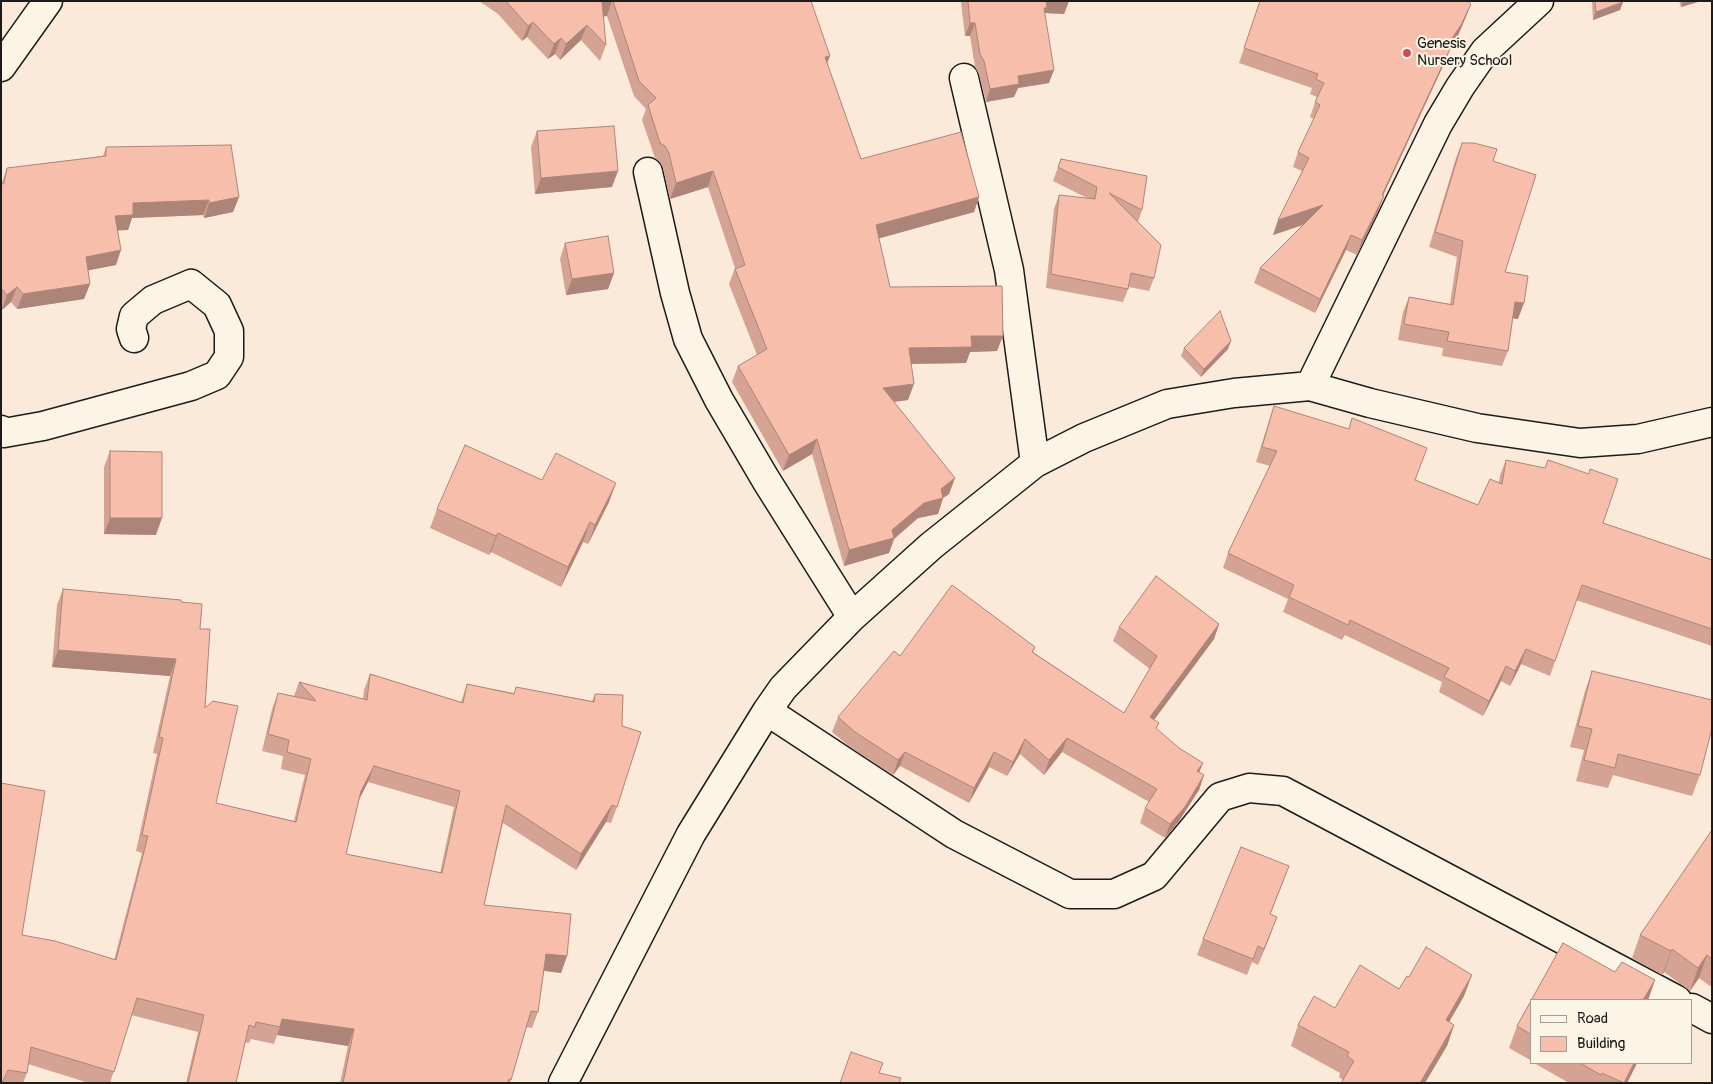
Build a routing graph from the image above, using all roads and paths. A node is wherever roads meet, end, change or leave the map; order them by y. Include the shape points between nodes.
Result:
1 (48, 1) edge
2 (1539, 1) edge
3 (1, 67) edge
4 (964, 78) dead end
5 (648, 172) dead end
6 (134, 338) dead end
7 (1310, 386) junction
8 (1712, 422) edge
9 (1, 430) edge
10 (1035, 463) junction
11 (852, 617) junction
12 (767, 711) junction
13 (1675, 999) edge
14 (1693, 1009) edge
15 (1712, 1019) edge
16 (563, 1083) edge

1 - 3 street
2 - 7 street via 1486,52 1460,86 1438,124
4 - 10 street via 1009,270
5 - 11 street via 688,339 766,480
6 - 9 street via 131,329 134,316 153,300 191,284 218,305 229,331 229,357 217,375 191,386 43,426 4,433
7 - 8 street via 1477,428 1580,443 1638,440
7 - 10 street via 1167,404 1084,438
10 - 11 street via 931,546
11 - 12 street via 784,688
12 - 13 street via 954,834 1070,894 1114,894 1154,876 1220,797 1249,788 1283,791
12 - 16 street via 691,834
14 - 15 street

